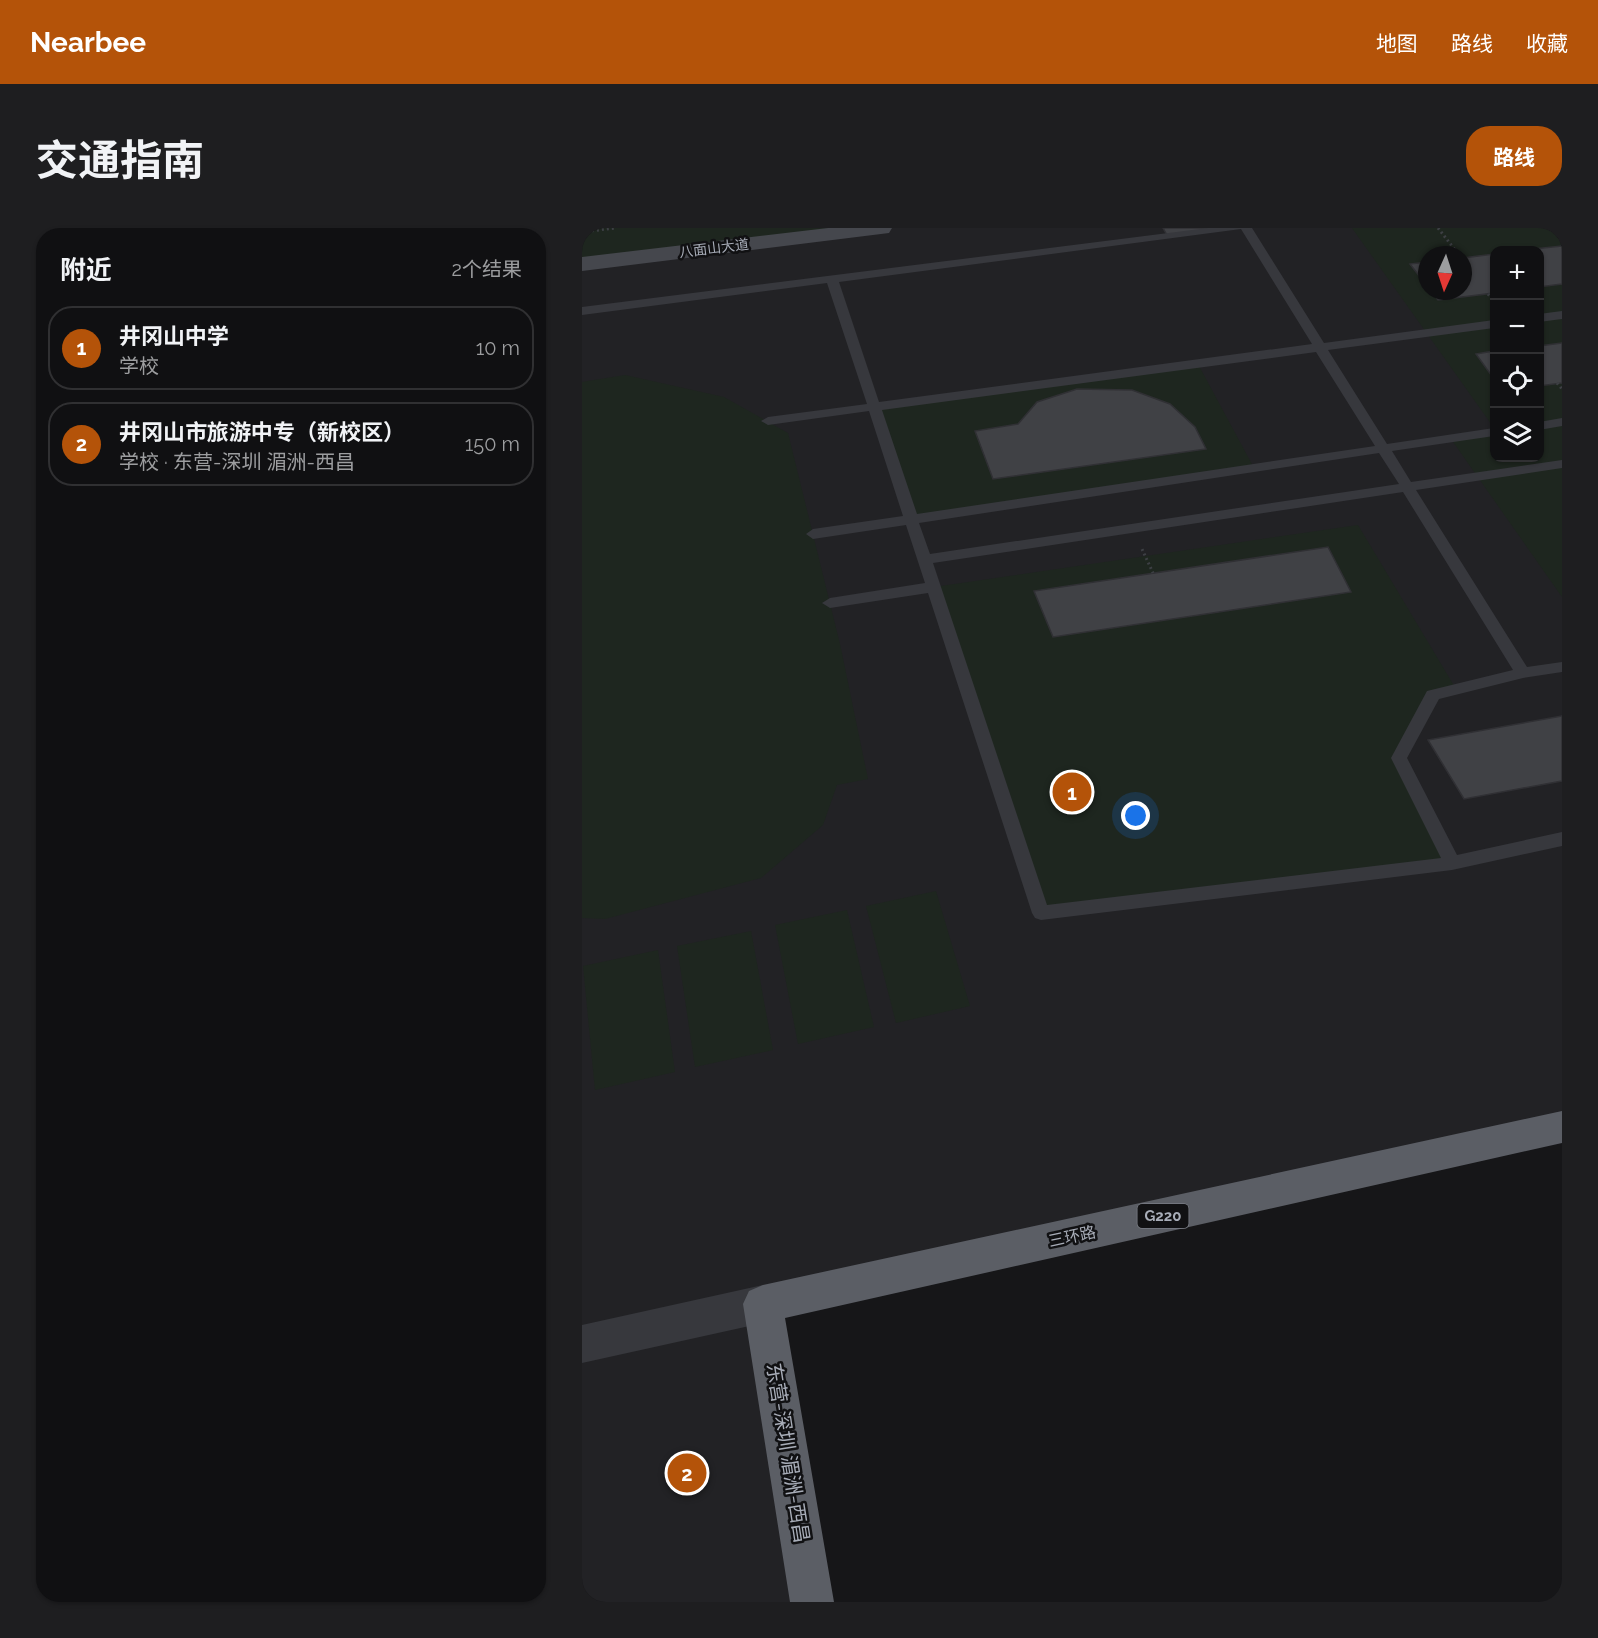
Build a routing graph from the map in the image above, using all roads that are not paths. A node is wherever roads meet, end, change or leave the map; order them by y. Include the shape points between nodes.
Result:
1 (881, 228) edge
2 (1236, 228) edge
3 (1246, 228) edge
4 (582, 264) edge
5 (832, 279) junction
6 (582, 311) edge
7 (1562, 315) edge
8 (1544, 317) edge
9 (1490, 325) edge
10 (1321, 348) junction
11 (875, 407) junction
12 (768, 422) dead end
13 (1562, 422) edge
14 (1544, 425) edge
15 (1490, 433) edge
16 (1383, 449) junction
17 (1562, 464) edge
18 (1408, 487) junction
19 (912, 520) junction
20 (813, 534) dead end
21 (925, 560) junction
22 (934, 587) junction
23 (830, 603) dead end
24 (1562, 667) edge
25 (1523, 673) junction
26 (1562, 839) edge
27 (1452, 863) junction
28 (1562, 1127) edge
29 (763, 1304) junction
30 (582, 1344) edge
31 (812, 1602) edge

1 - 4 main road, 八面山大道
2 - 5 lane
3 - 10 lane
5 - 6 lane
5 - 11 lane
7 - 8 lane
9 - 10 lane
10 - 11 lane
10 - 16 lane
11 - 12 lane
11 - 19 lane
13 - 14 lane
15 - 16 lane
16 - 18 lane
16 - 19 lane
17 - 18 lane
18 - 21 lane
18 - 25 lane
19 - 20 lane
19 - 21 lane
21 - 22 lane
22 - 23 lane
22 - 27 lane via 1041,913
24 - 25 lane
25 - 27 lane via 1433,695 1399,758
26 - 27 lane
28 - 29 highway, 三环路 / G220
29 - 30 street, 三环路
29 - 31 highway, 东营-深圳 湄洲-西昌

